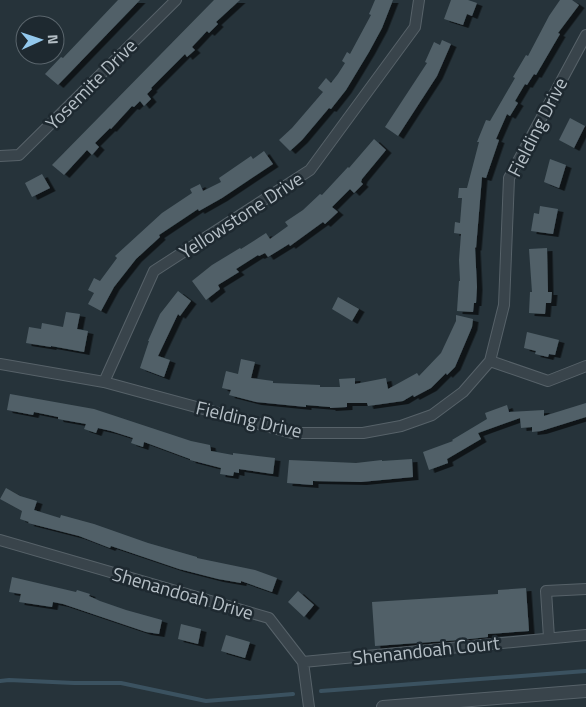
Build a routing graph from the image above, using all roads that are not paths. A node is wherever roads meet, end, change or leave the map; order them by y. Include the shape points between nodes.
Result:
1 (176, 0) edge
2 (419, 0) edge
3 (586, 35) edge
4 (0, 156) edge
5 (490, 361) junction
6 (0, 364) edge
7 (586, 366) edge
8 (104, 382) junction
9 (0, 540) edge
10 (586, 589) edge
11 (586, 635) edge
12 (549, 638) junction
13 (303, 662) junction
14 (586, 691) edge
15 (309, 707) edge
16 (383, 707) edge

1 - 4 street, Yosemite Drive via 20,155
2 - 8 street, Yellowstone Drive via 415,27 310,170 154,271
3 - 5 street, Fielding Drive via 509,178 504,305
5 - 7 street via 548,381
5 - 8 street, Fielding Drive via 463,392 432,415 401,426 363,433 292,433
6 - 8 street, Fielding Drive
9 - 13 street, Shenandoah Drive via 269,618
10 - 12 street via 546,591
11 - 12 street, Shenandoah Court
12 - 13 street, Shenandoah Court
13 - 15 street
14 - 16 street

